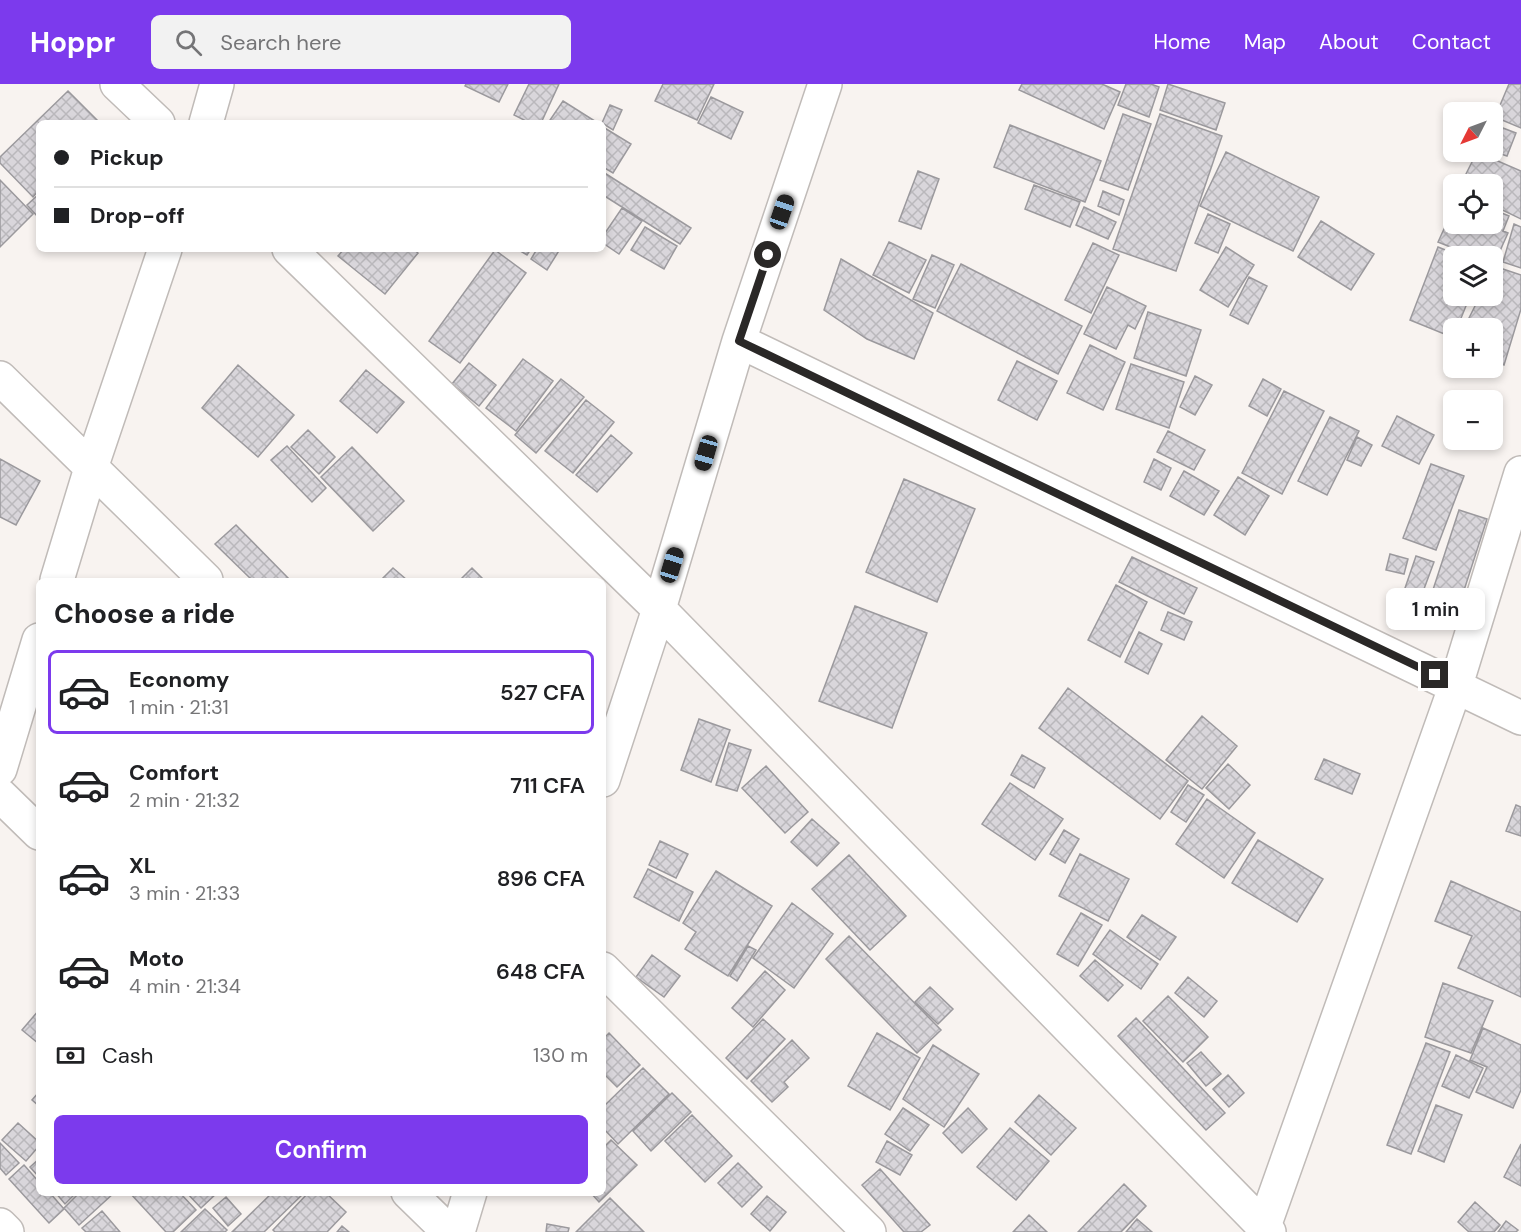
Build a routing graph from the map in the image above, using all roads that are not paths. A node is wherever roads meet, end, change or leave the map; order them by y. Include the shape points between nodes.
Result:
1 (117, 84) edge
2 (217, 84) edge
3 (825, 84) edge
4 (155, 120) edge
5 (207, 120) edge
6 (164, 252) edge
7 (292, 252) edge
8 (739, 341) junction
9 (0, 378) edge
10 (91, 468) junction
11 (1521, 473) edge
12 (58, 578) edge
13 (204, 578) edge
14 (659, 609) junction
15 (36, 650) edge
16 (1456, 686) junction
17 (1521, 718) edge
18 (0, 769) edge
19 (606, 771) edge
20 (0, 795) edge
21 (36, 830) edge
22 (606, 972) edge
23 (412, 1196) edge
24 (469, 1196) edge
25 (0, 1225) edge
26 (1265, 1230) edge
27 (8, 1232) edge
28 (449, 1232) edge
29 (458, 1232) edge
30 (868, 1232) edge

1 - 4 street
2 - 5 street
3 - 8 street
6 - 10 street
7 - 14 street
8 - 14 street
8 - 16 street
9 - 10 street
10 - 12 street
10 - 13 street
11 - 16 street
14 - 19 street
14 - 26 street
15 - 18 street
16 - 17 street
16 - 26 street
20 - 21 street
22 - 30 street
23 - 28 street
24 - 29 street
25 - 27 street

